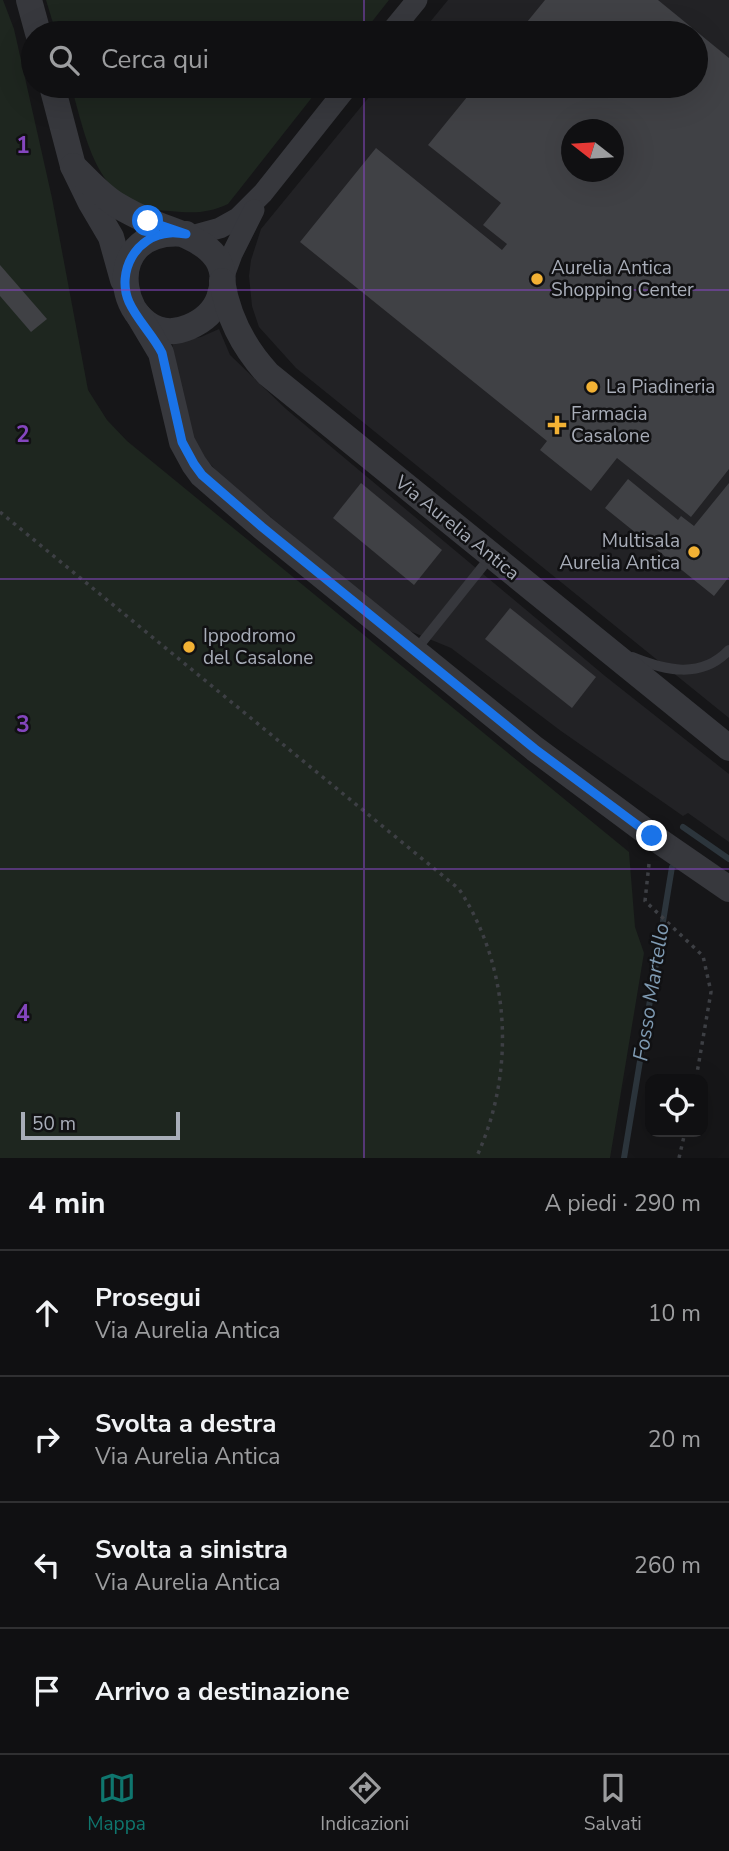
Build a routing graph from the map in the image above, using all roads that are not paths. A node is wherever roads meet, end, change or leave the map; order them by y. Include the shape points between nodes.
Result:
1 (29, 0) edge
2 (416, 0) edge
3 (35, 21) edge
4 (399, 21) edge
5 (55, 98) edge
6 (338, 98) edge
7 (73, 166) junction
8 (263, 193) junction
9 (189, 235) junction
10 (222, 281) junction
11 (125, 289) junction
12 (139, 316) junction
13 (491, 556) junction
14 (599, 644) junction
15 (729, 650) edge
16 (415, 651) junction
17 (729, 748) edge
18 (729, 888) edge

1 - 3 street
2 - 4 street
5 - 7 street
6 - 8 street
7 - 9 street, Via Aurelia Antica via 113,203
7 - 11 street via 111,237
8 - 9 street via 238,218 220,228
8 - 10 street
9 - 10 street, Via Aurelia Antica via 210,250
9 - 11 street via 154,236 141,245 125,273
10 - 12 street via 211,312 199,323 168,330
10 - 13 street, Via Aurelia Antica via 236,330 268,374
11 - 12 street
12 - 16 street via 162,353 182,442 202,475
13 - 14 street, Via Aurelia Antica
13 - 16 lane
14 - 15 lane via 654,666 681,671 706,666
14 - 17 street, Via Aurelia Antica
16 - 18 street via 535,749

